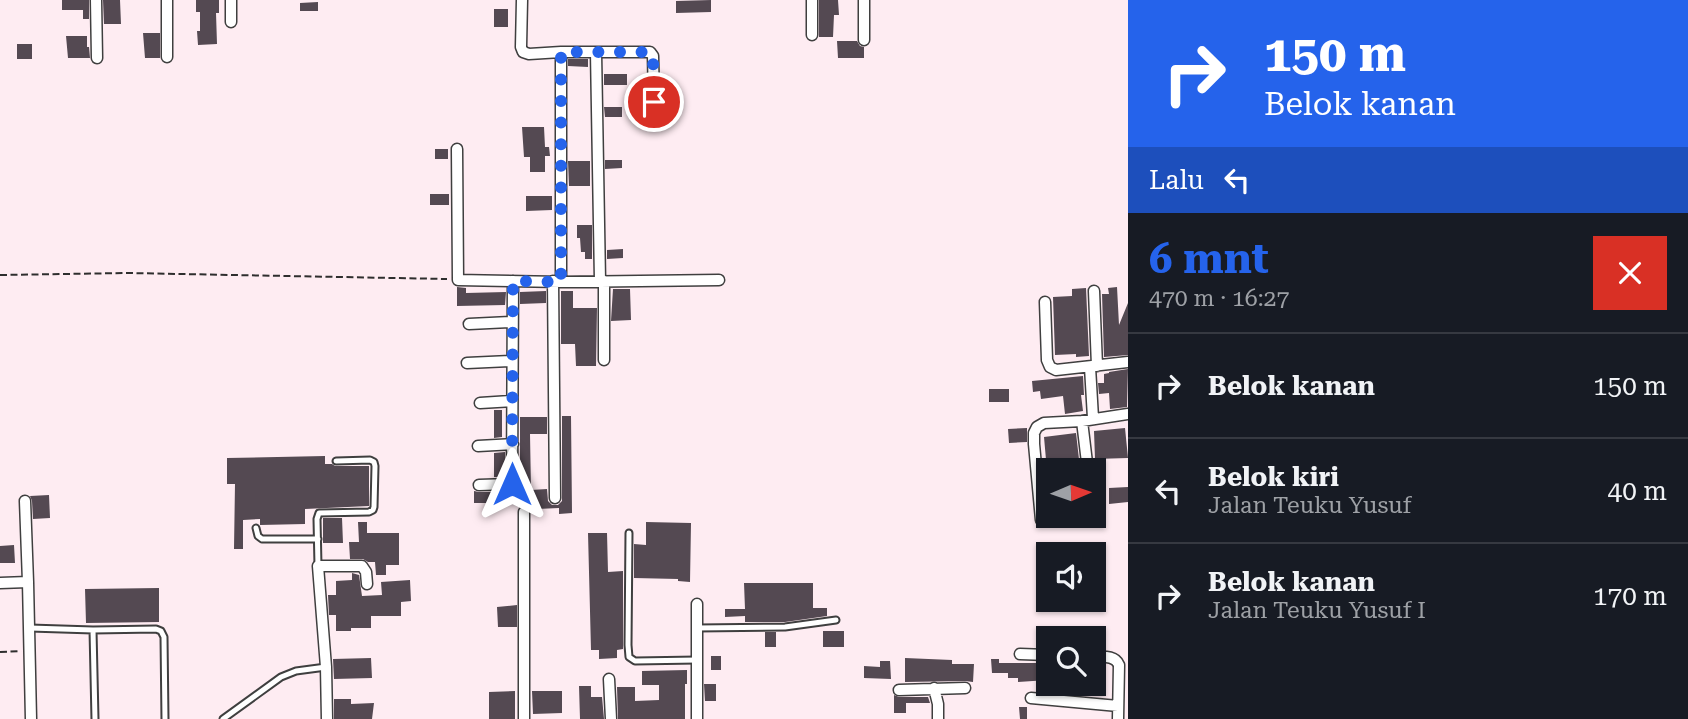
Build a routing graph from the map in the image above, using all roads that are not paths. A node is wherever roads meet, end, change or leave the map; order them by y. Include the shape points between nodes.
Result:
1 (96, 0) edge
2 (167, 0) edge
3 (231, 0) edge
4 (522, 0) edge
5 (812, 0) edge
6 (864, 0) edge
7 (231, 22) dead end
8 (812, 36) dead end
9 (864, 40) dead end
10 (561, 52) junction
11 (596, 52) junction
12 (167, 57) dead end
13 (97, 58) dead end
14 (654, 102) dead end
15 (457, 149) dead end
16 (719, 280) dead end
17 (513, 281) junction
18 (557, 281) junction
19 (602, 281) junction
20 (1094, 290) dead end
21 (1045, 302) dead end
22 (512, 322) junction
23 (469, 324) dead end
24 (604, 360) dead end
25 (512, 361) junction
26 (1128, 362) edge
27 (467, 363) dead end
28 (1094, 367) junction
29 (512, 401) junction
30 (480, 403) dead end
31 (1128, 414) edge
32 (1088, 419) junction
33 (513, 444) junction
34 (478, 446) dead end
35 (1088, 458) edge
36 (336, 461) dead end
37 (1036, 466) edge
38 (479, 485) dead end
39 (555, 498) dead end
40 (25, 501) dead end
41 (524, 512) dead end
42 (256, 528) dead end
43 (629, 533) dead end
44 (318, 539) junction
45 (318, 566) junction
46 (28, 582) junction
47 (0, 583) edge
48 (366, 584) dead end
49 (697, 604) dead end
50 (836, 620) dead end
51 (29, 628) junction
52 (696, 628) junction
53 (93, 630) junction
54 (1020, 654) dead end
55 (1036, 655) edge
56 (1106, 658) edge
57 (697, 660) junction
58 (326, 667) junction
59 (609, 679) dead end
60 (934, 688) junction
61 (965, 688) dead end
62 (899, 690) dead end
63 (1031, 698) dead end
64 (1118, 706) junction
65 (31, 719) edge
66 (95, 719) edge
67 (165, 719) edge
68 (223, 719) edge
69 (327, 719) edge
70 (524, 719) edge
71 (611, 719) edge
72 (697, 719) edge
73 (938, 719) edge
74 (1118, 719) edge

1 - 13 street
2 - 12 street
3 - 7 street
4 - 10 street via 523,52
5 - 8 street
6 - 9 street
10 - 11 street
10 - 18 street
11 - 14 street via 652,53
11 - 19 street
15 - 17 street via 458,280
16 - 19 street
17 - 18 street
17 - 22 street
18 - 19 street
18 - 39 street
19 - 24 street
20 - 28 street
21 - 28 street via 1050,367
22 - 23 street
22 - 25 street
25 - 27 street
25 - 29 street
26 - 28 street
28 - 32 street
29 - 30 street
29 - 33 street
31 - 32 street
32 - 35 street
32 - 37 street via 1037,427
33 - 34 street
33 - 38 street via 512,484
36 - 44 lane via 374,462 374,507 369,512 320,512
40 - 46 street
41 - 70 street
42 - 44 lane via 262,539
43 - 57 lane via 629,657 635,662
44 - 45 lane
45 - 48 street via 362,566
45 - 58 street
46 - 47 street
46 - 51 street
49 - 52 street
50 - 52 lane via 785,627
51 - 53 lane
51 - 65 street
52 - 57 street
53 - 66 lane
53 - 67 lane via 161,631
54 - 55 street
56 - 64 street via 1114,658 1119,665
57 - 72 street
58 - 68 lane via 281,677
58 - 69 street
59 - 71 street
60 - 61 street
60 - 62 street
60 - 73 street
63 - 64 street
64 - 74 street

